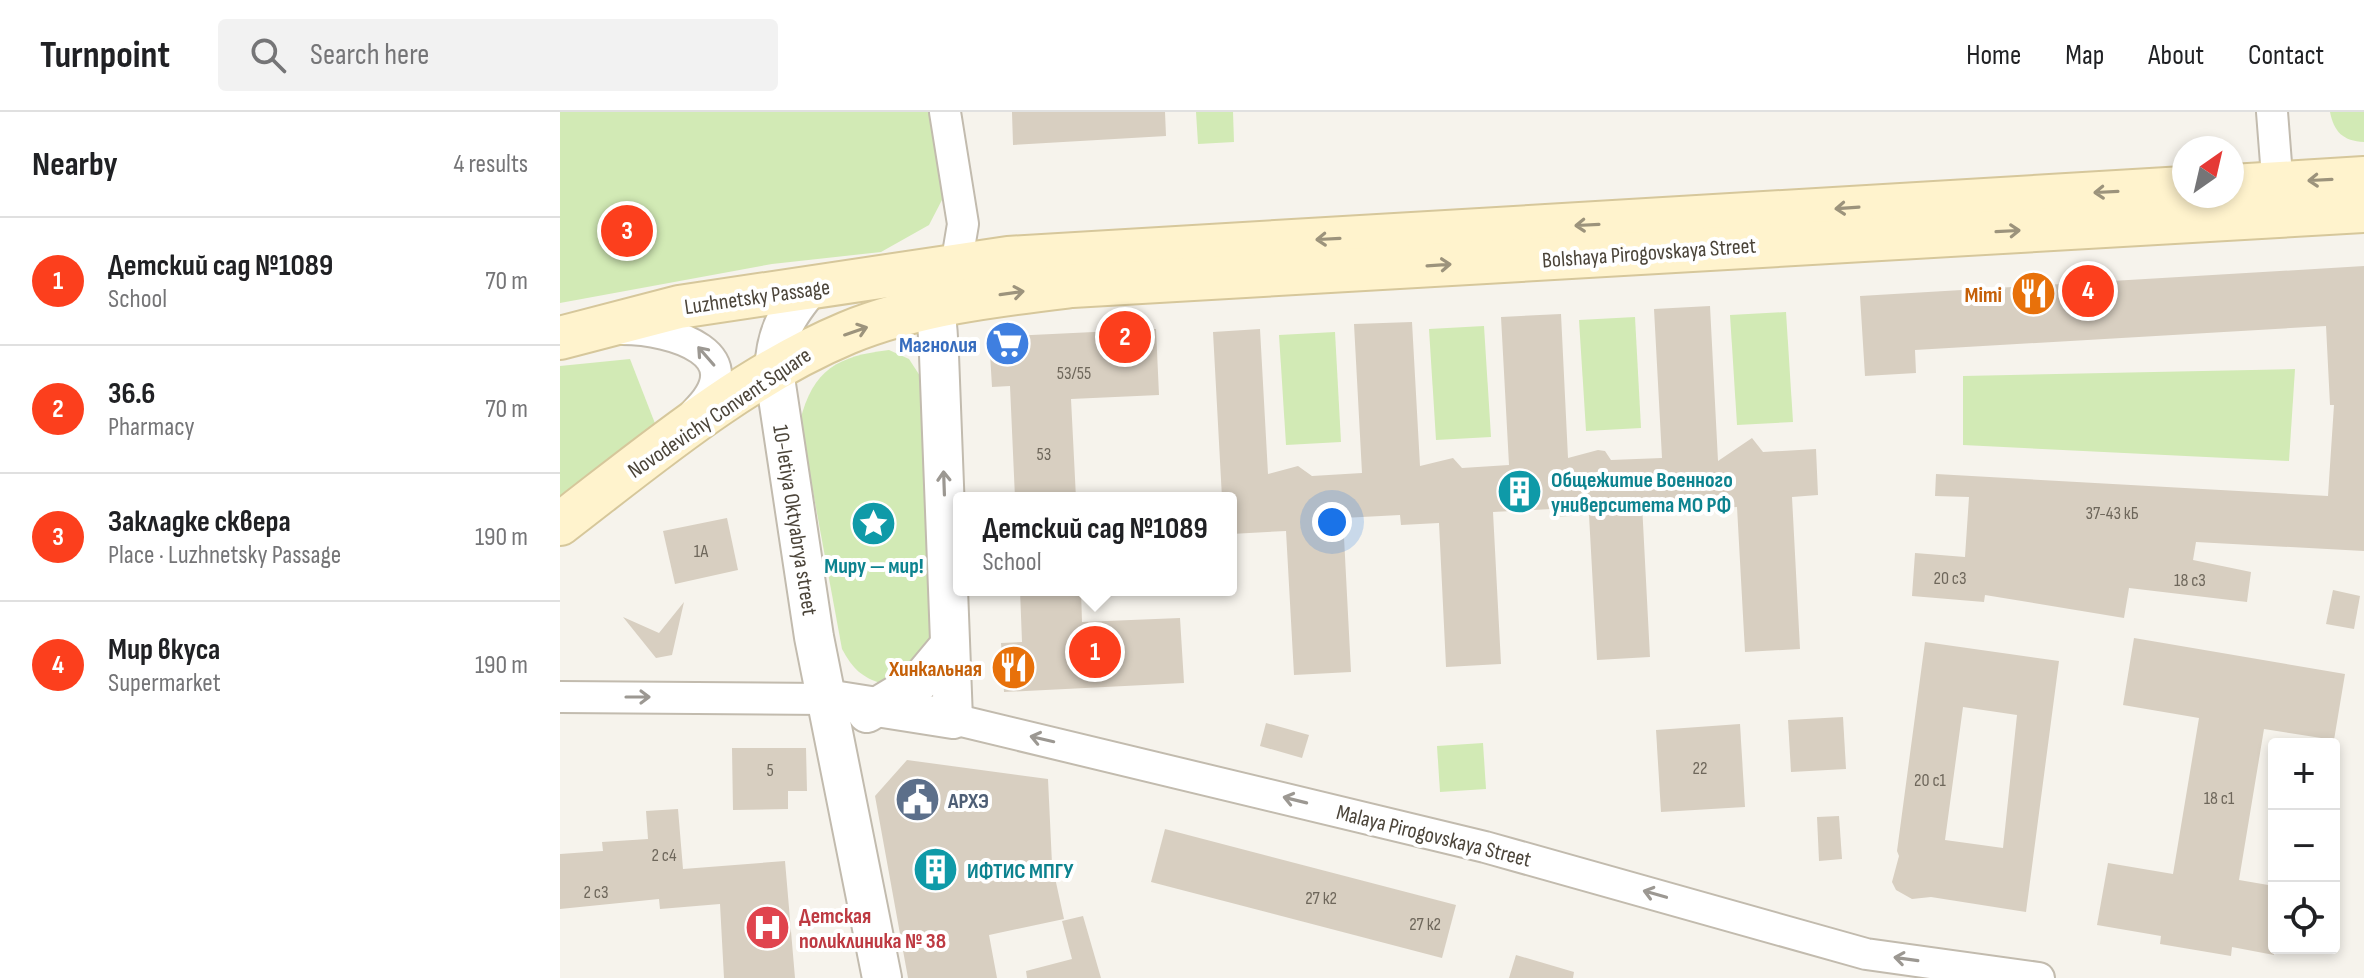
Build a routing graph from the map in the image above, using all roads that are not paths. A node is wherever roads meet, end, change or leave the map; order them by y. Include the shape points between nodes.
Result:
1 (945, 112) edge
2 (2272, 112) edge
3 (2364, 178) edge
4 (2172, 189) edge
5 (2244, 189) edge
6 (2279, 199) junction
7 (2364, 211) edge
8 (956, 266) junction
9 (896, 277) junction
10 (810, 287) junction
11 (935, 307) junction
12 (579, 334) edge
13 (774, 371) junction
14 (669, 441) junction
15 (560, 524) edge
16 (950, 645) junction
17 (560, 697) edge
18 (826, 699) junction
19 (874, 707) junction
20 (953, 719) junction
21 (840, 761) junction
22 (882, 978) edge
23 (2039, 978) edge

1 - 8 street via 963,224
2 - 6 street
3 -> 6 main road, Bolshaya Pirogovskaya Street
4 -> 8 main road, Bolshaya Pirogovskaya Street via 1068,253
5 - 6 main road, Bolshaya Pirogovskaya Street
6 - 7 main road, Bolshaya Pirogovskaya Street
11 -> 6 main road, Bolshaya Pirogovskaya Street via 1072,286
8 - 9 main road, Luzhnetsky Passage
8 - 11 street
9 - 10 main road, Luzhnetsky Passage
9 - 11 street via 923,286
10 - 12 main road, Luzhnetsky Passage via 679,307
10 - 13 street, 10-letiya Oktyabrya street via 788,314 775,343
13 -> 11 main road, Novodevichy Convent Square via 851,332
16 -> 11 street
14 -> 12 street via 707,401 717,373 713,361 693,343 675,336 643,330
13 - 14 main road, Novodevichy Convent Square
13 - 18 street, 10-letiya Oktyabrya street
14 - 15 main road, Novodevichy Convent Square
16 - 19 street via 920,681
16 - 20 street
17 -> 18 street
18 - 19 street, Malaya Pirogovskaya Street
18 - 21 street, 10-letiya Oktyabrya street
19 - 20 street, Malaya Pirogovskaya Street
19 - 21 street via 854,722 843,740
23 -> 20 street, Malaya Pirogovskaya Street via 1866,954 1485,847
21 - 22 street, 10-letiya Oktyabrya street

